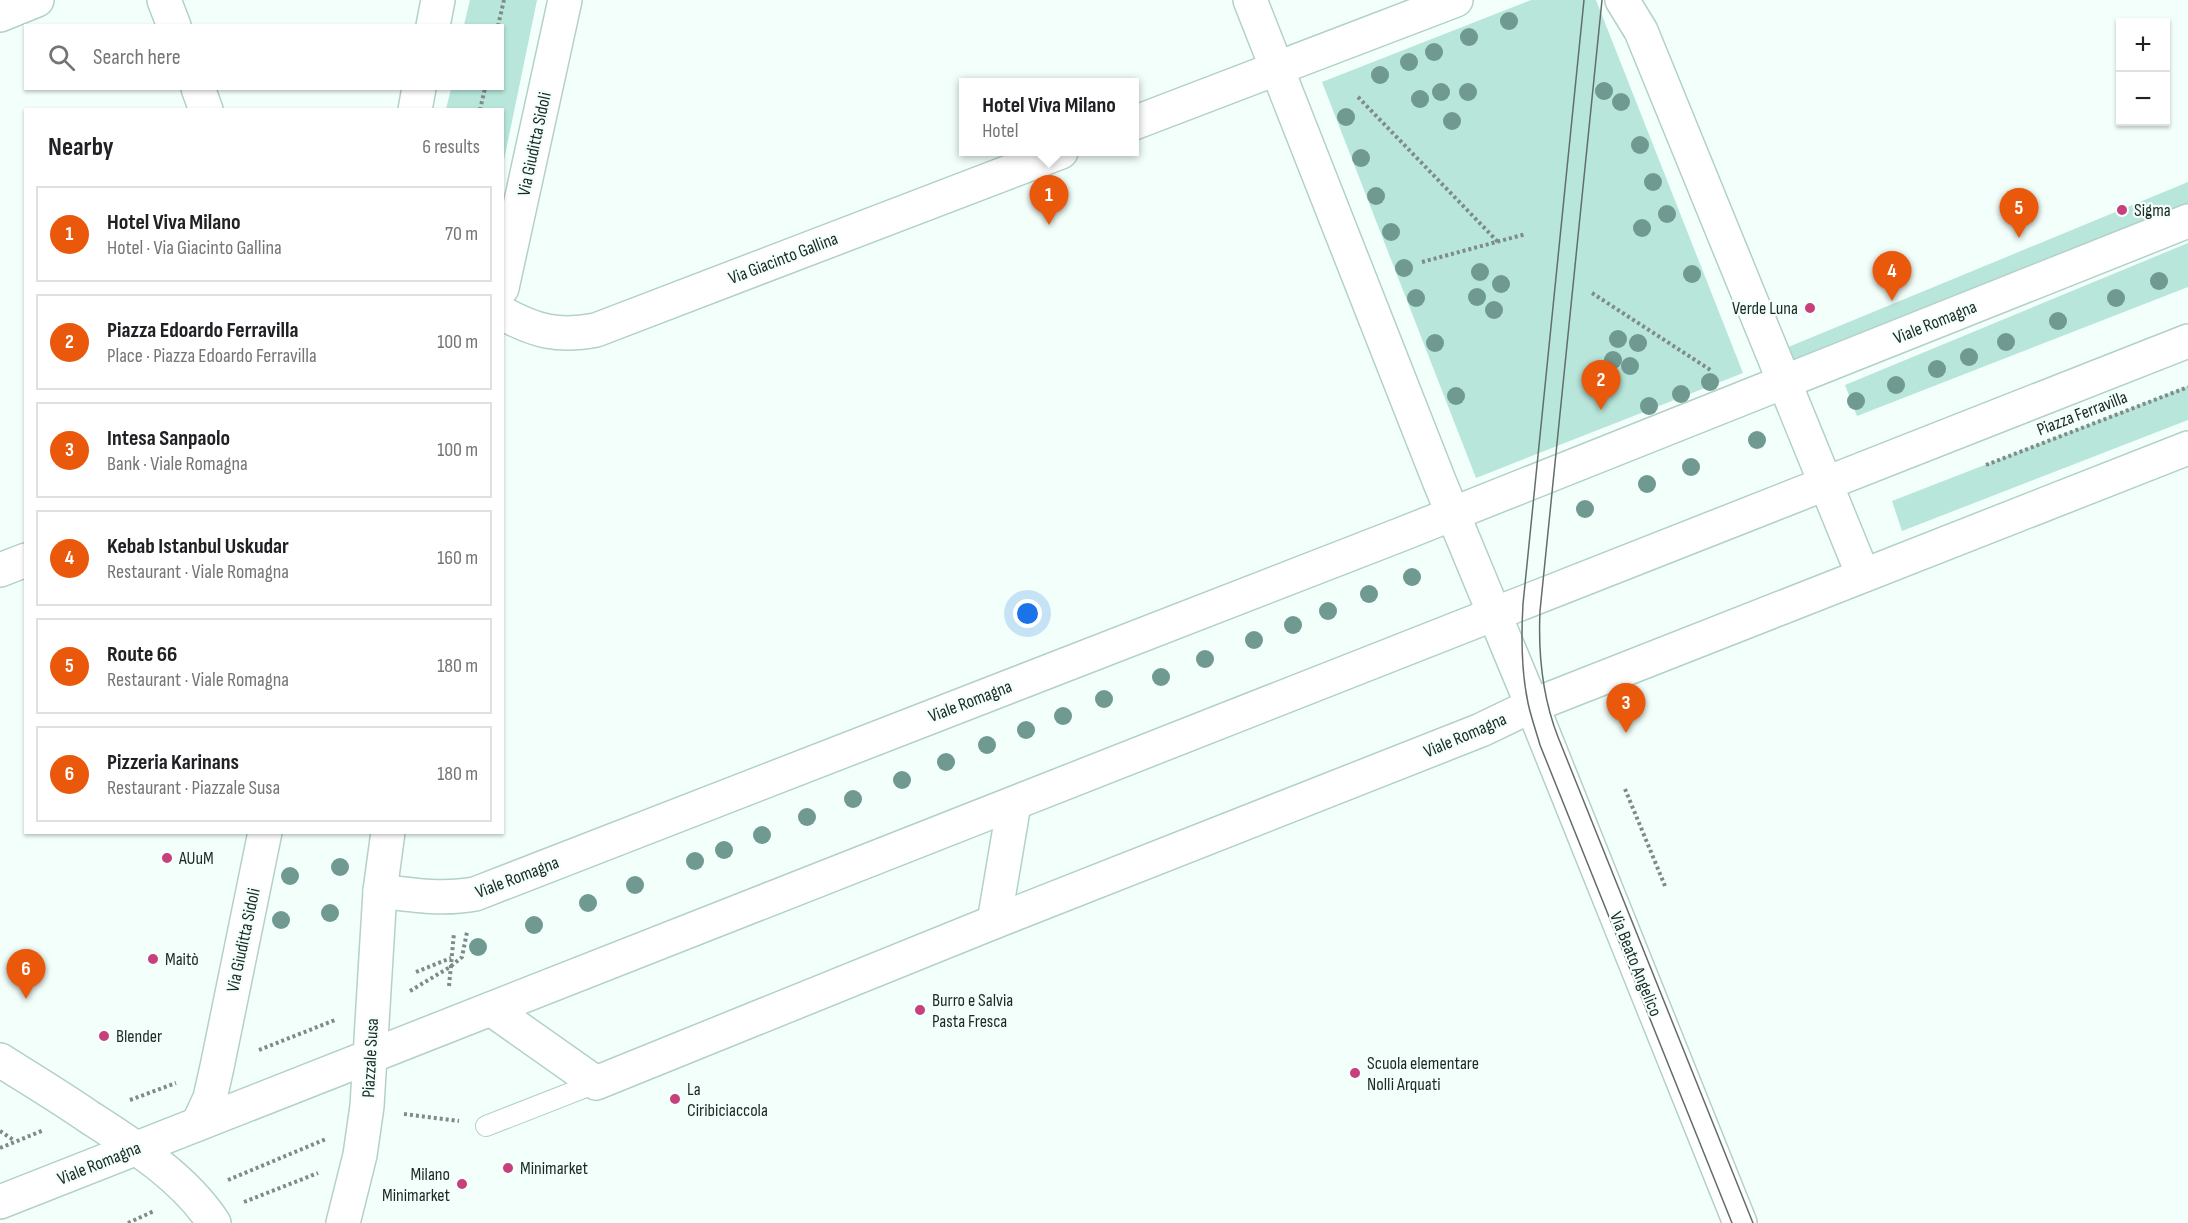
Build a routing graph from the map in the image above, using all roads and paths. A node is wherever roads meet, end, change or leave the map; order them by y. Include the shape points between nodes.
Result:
1 (37, 0) edge
2 (164, 0) edge
3 (438, 0) edge
4 (504, 0) edge
5 (565, 0) edge
6 (1250, 0) edge
7 (1456, 0) edge
8 (1622, 0) edge
9 (1633, 0) edge
10 (0, 15) edge
11 (173, 24) edge
12 (433, 24) edge
13 (498, 24) edge
14 (1641, 31) junction
15 (1277, 68) junction
16 (199, 90) edge
17 (419, 90) edge
18 (484, 90) edge
19 (1358, 98) dead end
20 (205, 108) edge
21 (415, 108) edge
22 (480, 108) edge
23 (1139, 121) edge
24 (1050, 156) edge
25 (2188, 221) edge
26 (1526, 234) dead end
27 (1498, 242) junction
28 (1422, 262) dead end
29 (504, 279) edge
30 (1592, 293) dead end
31 (504, 314) edge
32 (2188, 341) edge
33 (1717, 374) dead end
34 (1784, 382) junction
35 (2188, 387) edge
36 (2188, 448) edge
37 (1986, 465) dead end
38 (1826, 484) junction
39 (1453, 514) junction
40 (24, 561) edge
41 (0, 570) edge
42 (1863, 575) junction
43 (1494, 615) junction
44 (1532, 706) junction
45 (1625, 789) dead end
46 (1014, 804) junction
47 (265, 834) edge
48 (388, 834) edge
49 (1665, 886) dead end
50 (380, 891) junction
51 (475, 894) junction
52 (994, 922) junction
53 (454, 933) dead end
54 (451, 958) junction
55 (450, 967) junction
56 (416, 972) dead end
57 (448, 989) dead end
58 (413, 990) dead end
59 (491, 1009) junction
60 (369, 1057) junction
61 (0, 1060) edge
62 (596, 1083) junction
63 (406, 1113) dead end
64 (198, 1124) junction
65 (486, 1126) joint
66 (0, 1131) edge
67 (329, 1138) dead end
68 (16, 1142) dead end
69 (138, 1148) junction
70 (319, 1172) dead end
71 (192, 1196) junction
72 (0, 1202) edge
73 (224, 1215) edge
74 (128, 1223) edge
75 (343, 1223) edge
76 (1740, 1223) edge

1 - 10 street
2 - 11 street
3 - 12 street
4 - 13 path
5 - 29 street, Via Giuditta Sidoli
6 - 15 street
7 - 15 street
8 - 14 street
9 - 14 street
14 - 34 street
15 - 23 street
15 - 39 street
16 - 20 street
17 - 21 street
18 - 22 path
19 - 27 path
24 - 31 street, Via Giacinto Gallina via 596,330 573,334 548,331 524,325
25 - 34 street, Viale Romagna
26 - 27 path
27 - 28 path
30 - 33 path
32 - 38 street, Viale Romagna
34 - 38 street
34 - 39 street, Viale Romagna
35 - 37 path, Piazza Ferravilla
36 - 42 street, Viale Romagna
38 - 42 street
38 - 43 street, Viale Romagna
39 - 43 street
39 - 51 street, Viale Romagna
40 - 41 street
42 - 44 street, Viale Romagna
43 - 44 street
43 - 46 street, Viale Romagna
44 - 52 street, Viale Romagna via 1481,730
44 - 76 street, Via Beato Angelico
45 - 49 path
46 - 52 street
46 - 59 street, Viale Romagna
47 - 64 street, Via Giuditta Sidoli via 210,1098
48 - 50 street
50 - 51 street, Viale Romagna via 439,897
50 - 60 street, Piazzale Susa
51 - 55 path via 462,957
52 - 62 street, Viale Romagna
53 - 54 path
54 - 55 path
54 - 56 path
55 - 57 path
55 - 58 path
59 - 60 street, Viale Romagna
59 - 62 street
60 - 64 street, Viale Romagna
60 - 75 street, Piazzale Susa via 360,1155
61 - 69 street
62 - 65 lane, Viale Romagna
63 - 65 path
64 - 69 street, Viale Romagna
66 - 68 path
67 - 71 path
69 - 71 street
69 - 72 street, Viale Romagna
70 - 73 path
71 - 73 street via 203,1207
71 - 74 path

